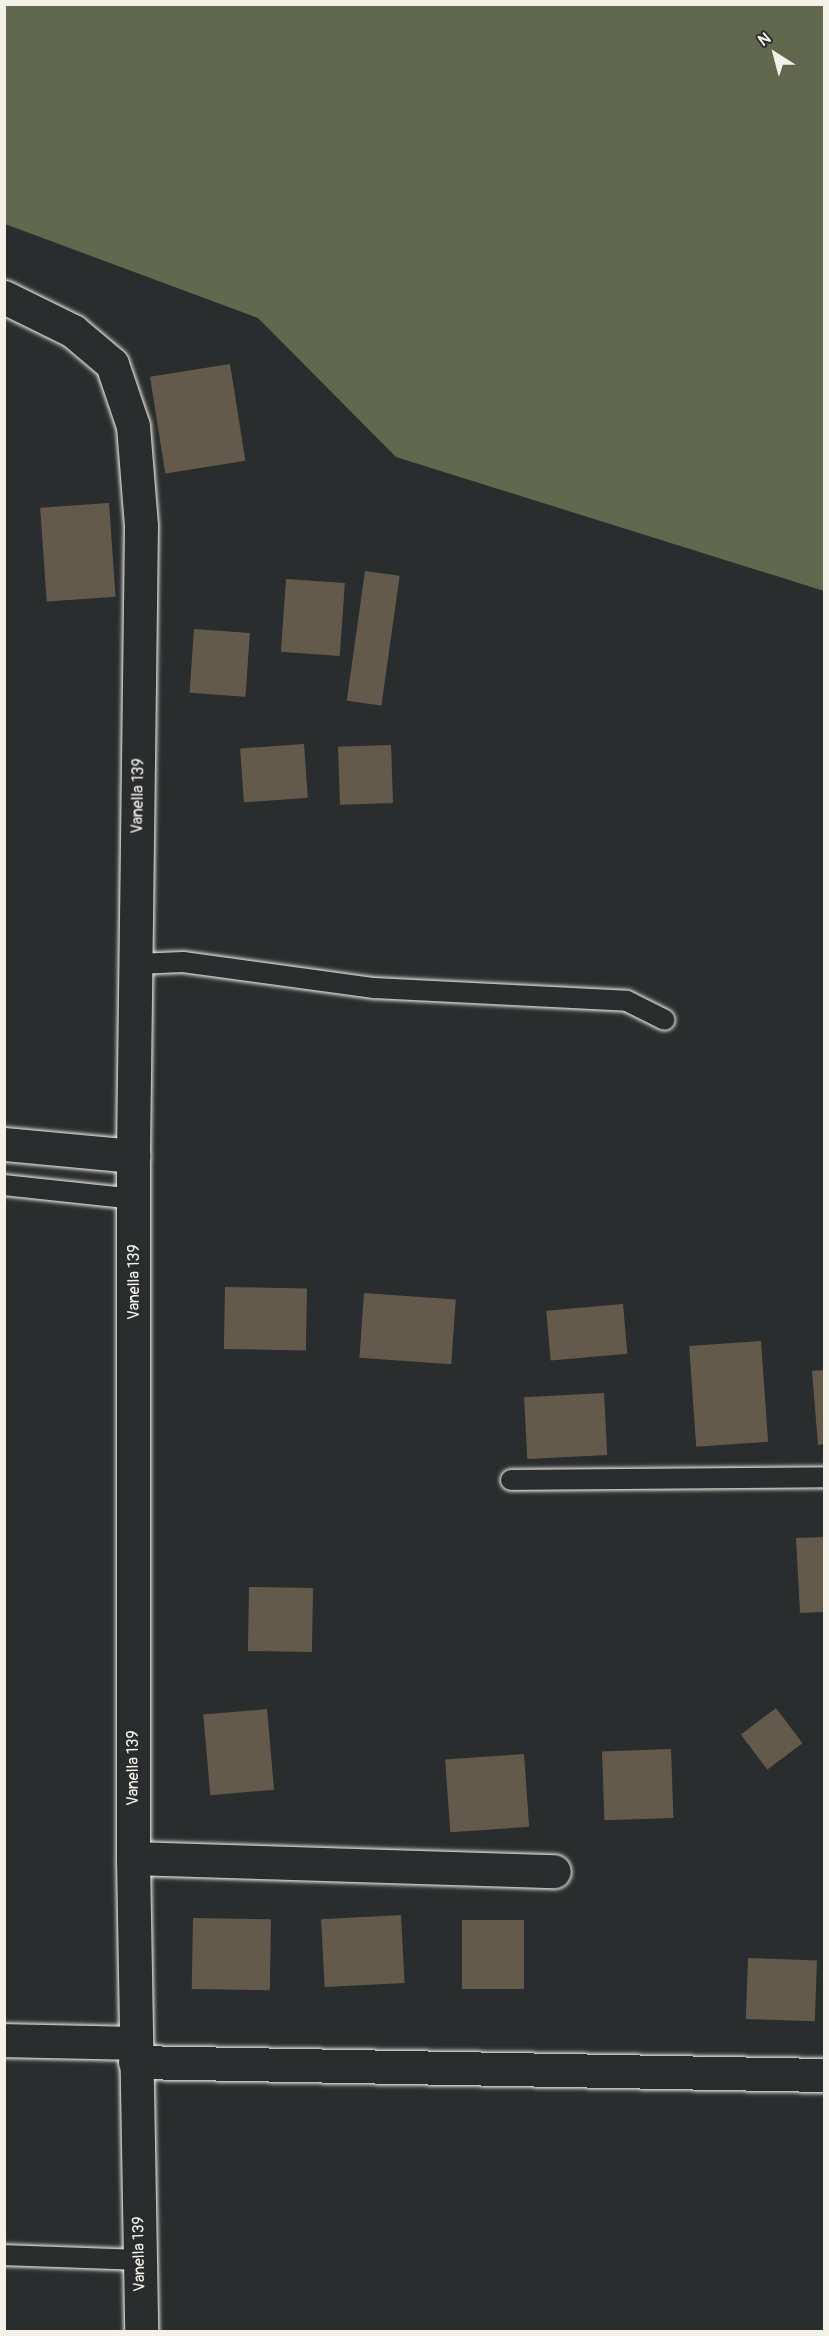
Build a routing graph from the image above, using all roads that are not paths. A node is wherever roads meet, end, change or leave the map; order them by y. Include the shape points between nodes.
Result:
1 (4, 297) edge
2 (136, 964) junction
3 (665, 1020) dead end
4 (4, 1144) edge
5 (133, 1156) junction
6 (4, 1185) edge
7 (134, 1199) junction
8 (825, 1477) edge
9 (511, 1480) dead end
10 (133, 1858) junction
11 (554, 1871) dead end
12 (4, 2040) edge
13 (134, 2053) junction
14 (825, 2075) edge
15 (4, 2255) edge
16 (139, 2260) junction
17 (141, 2331) edge

1 - 2 street, Vanella 139 via 74,331 112,364 133,426 141,526
2 - 3 lane via 183,962 374,988 627,1001
2 - 5 street, Vanella 139
4 - 5 street
5 - 7 street, Vanella 139
6 - 7 lane
7 - 10 street, Vanella 139
8 - 9 lane
10 - 11 street
10 - 13 street, Vanella 139
12 - 13 street
13 - 14 street
13 - 16 street, Vanella 139
15 - 16 lane
16 - 17 street, Vanella 139

